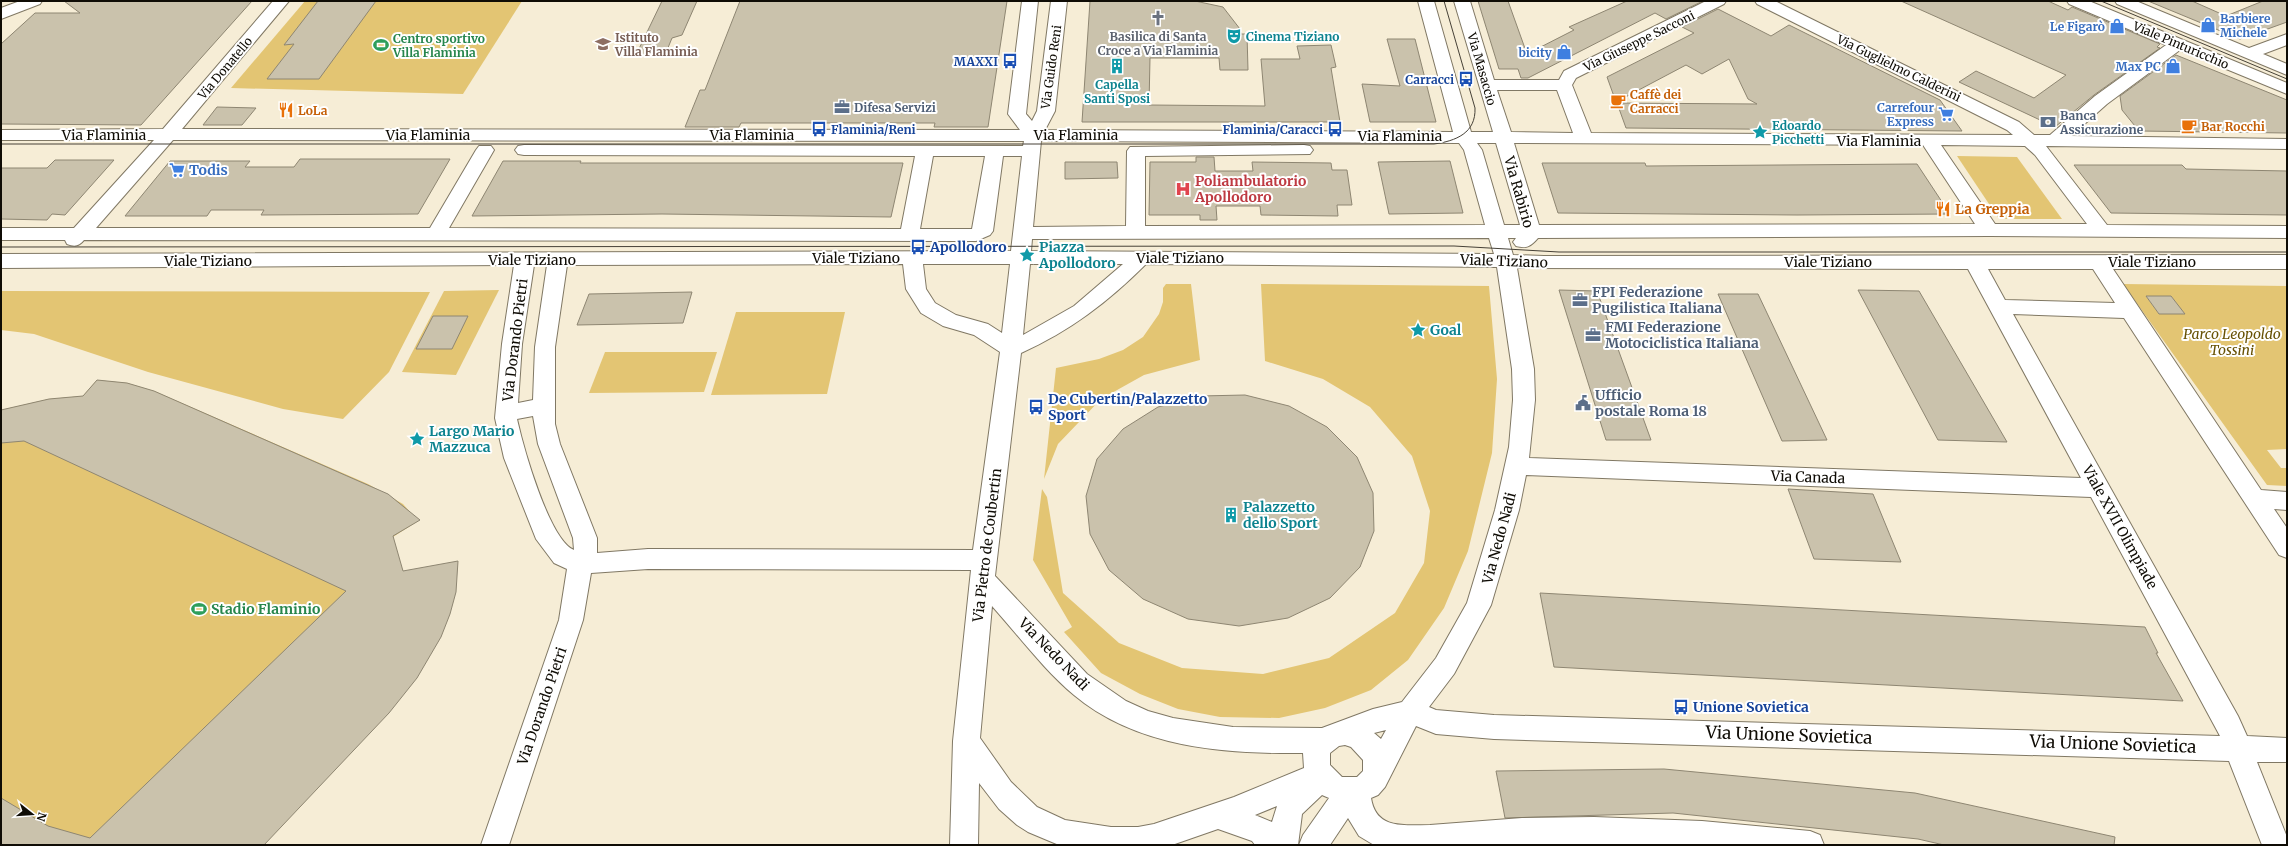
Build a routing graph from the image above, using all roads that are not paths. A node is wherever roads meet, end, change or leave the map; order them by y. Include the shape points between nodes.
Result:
1 (34, 1) edge
2 (281, 1) edge
3 (1030, 1) edge
4 (1059, 1) edge
5 (1426, 1) edge
6 (1462, 1) edge
7 (1718, 1) edge
8 (1763, 1) edge
9 (2075, 1) edge
10 (2123, 1) edge
11 (1, 14) edge
12 (1, 21) edge
13 (1, 30) edge
14 (2287, 39) edge
15 (2178, 44) junction
16 (2249, 54) junction
17 (2287, 70) edge
18 (1487, 85) junction
19 (1564, 85) junction
20 (2287, 89) edge
21 (168, 135) junction
22 (1, 136) edge
23 (1502, 137) junction
24 (1584, 138) junction
25 (2031, 140) junction
26 (2056, 140) junction
27 (1929, 141) junction
28 (2184, 142) junction
29 (1032, 143) junction
30 (1468, 143) junction
31 (2287, 144) edge
32 (156, 149) junction
33 (1, 150) edge
34 (485, 150) junction
35 (925, 151) junction
36 (995, 152) junction
37 (2287, 157) edge
38 (1989, 230) junction
39 (2102, 230) junction
40 (1135, 232) junction
41 (1498, 232) junction
42 (1532, 232) junction
43 (2287, 232) edge
44 (438, 233) junction
45 (1022, 233) junction
46 (1, 234) edge
47 (81, 234) junction
48 (910, 234) junction
49 (912, 257) junction
50 (1019, 257) junction
51 (1141, 258) junction
52 (525, 260) junction
53 (558, 260) junction
54 (1, 261) edge
55 (56, 261) junction
56 (1974, 262) junction
57 (2098, 262) junction
58 (2287, 262) edge
59 (1508, 269) junction
60 (1999, 307) junction
61 (2131, 311) junction
62 (1011, 349) junction
63 (544, 406) junction
64 (507, 413) junction
65 (1517, 466) junction
66 (2099, 488) junction
67 (2255, 499) junction
68 (2287, 501) edge
69 (2287, 548) edge
70 (580, 564) junction
71 (983, 570) junction
72 (1410, 712) junction
73 (1334, 736) junction
74 (966, 741) junction
75 (2239, 748) junction
76 (2287, 750) edge
77 (1378, 770) junction
78 (1321, 776) junction
79 (1353, 791) junction
80 (1219, 816) junction
81 (1135, 843) edge
82 (496, 845) edge
83 (964, 845) edge
84 (1275, 845) edge
85 (1284, 845) edge
86 (1313, 845) edge
87 (1810, 845) edge
88 (2276, 845) edge

1 - 11 street
2 - 21 street, Via Donatello
3 - 29 street, Via Guido Reni via 1017,114
4 - 29 street, Via Guido Reni via 1046,111
5 - 30 street
6 - 18 street, Via Masaccio
7 - 19 street, Via Giuseppe Sacconi via 1570,75
8 - 25 street, Via Guglielmo Calderini via 2000,118
9 - 15 street, Viale Pinturicchio
10 - 16 street, Viale Pinturicchio
12 - 13 street via 7,25
14 - 16 street
15 - 20 street, Viale Pinturicchio
15 - 26 street via 2101,100
16 - 17 street, Viale Pinturicchio
18 - 19 street
18 - 23 street, Via Masaccio
19 - 24 street
21 - 22 street, Via Flaminia
21 - 29 street, Via Flaminia
21 - 32 street, Via Donatello
23 - 24 street, Via Flaminia
23 - 30 street, Via Flaminia
23 - 42 street, Via Rabirio
24 - 27 street, Via Flaminia
25 - 26 street, Via Flaminia
25 - 27 street, Via Flaminia
25 - 39 street, Via Guglielmo Calderini
26 - 28 street, Via Flaminia
27 - 38 street
28 - 31 street, Via Flaminia
28 - 37 street, Via Flaminia
29 - 30 street, Via Flaminia
29 - 36 street, Via Flaminia
29 - 45 street
30 - 40 street, Via Flaminia via 1136,151
30 - 41 street
32 - 33 street, Via Flaminia
32 - 34 street, Via Flaminia
32 - 47 street, Via Donatello
34 - 35 street, Via Flaminia
34 - 44 street
35 - 36 street, Via Flaminia
35 - 48 street
36 - 48 street, Viale Tiziano via 983,231 976,235
38 - 39 street, Viale Tiziano
38 - 42 street, Viale Tiziano
39 - 43 street, Viale Tiziano
40 - 41 street, Viale Tiziano
40 - 45 street, Viale Tiziano
41 - 42 street, Viale Tiziano
41 - 59 street
42 - 59 street, Via Rabirio
44 - 47 street, Viale Tiziano
44 - 48 street, Viale Tiziano
45 - 50 street
46 - 47 street, Viale Tiziano
47 - 55 street, Via Donatello
49 - 50 street, Viale Tiziano
49 - 53 street, Viale Tiziano
49 - 62 street via 916,289 928,308 950,321 980,329
50 - 51 street, Viale Tiziano
50 - 62 street
51 - 59 street, Viale Tiziano
51 - 62 street via 1080,314 1052,332
52 - 53 street, Viale Tiziano
52 - 55 street, Viale Tiziano
52 - 64 street, Via Dorando Pietri via 512,344
53 - 63 street, Via Dorando Pietri via 545,347
54 - 55 street, Viale Tiziano
56 - 57 street, Viale Tiziano
56 - 59 street, Viale Tiziano
56 - 60 street, Viale XVII Olimpiade
57 - 58 street, Viale Tiziano
57 - 61 street
59 - 65 street, Via Nedo Nadi via 1524,380
60 - 61 street
60 - 66 street, Viale XVII Olimpiade
61 - 67 street
62 - 71 street, Via Pietro de Coubertin
63 - 64 street
63 - 70 street, Via Dorando Pietri via 545,432 586,544
64 - 70 street, Via Dorando Pietri via 509,437 515,458 542,526 558,553
65 - 66 street, Via Canada
65 - 72 street, Via Nedo Nadi via 1494,558 1479,605 1445,666
66 - 75 street, Viale XVII Olimpiade
67 - 68 street
67 - 69 street
70 - 71 street via 656,559
70 - 82 street, Via Dorando Pietri via 571,620
71 - 73 street, Via Nedo Nadi via 1082,686 1128,714 1167,728 1206,737 1276,741
71 - 74 street, Via Pietro de Coubertin
72 - 73 street via 1373,721
72 - 75 street, Via Unione Sovietica via 1436,722 1494,727
72 - 77 street, Via Nedo Nadi
73 - 77 street, Via Nedo Nadi via 1356,735 1371,746 1378,761
73 - 78 street via 1318,747 1316,765
74 - 81 street via 1007,798 1037,822 1096,839
74 - 83 street, Via Pietro de Coubertin
75 - 76 street
75 - 88 street, Viale XVII Olimpiade
77 - 79 street, Via Nedo Nadi via 1370,783
78 - 79 street via 1337,789
78 - 80 street
78 - 85 street via 1292,802 1287,812
79 - 86 street
79 - 87 street via 1361,820 1369,829 1388,837 1440,838 1522,832 1646,832
80 - 81 street
80 - 84 street via 1261,831

